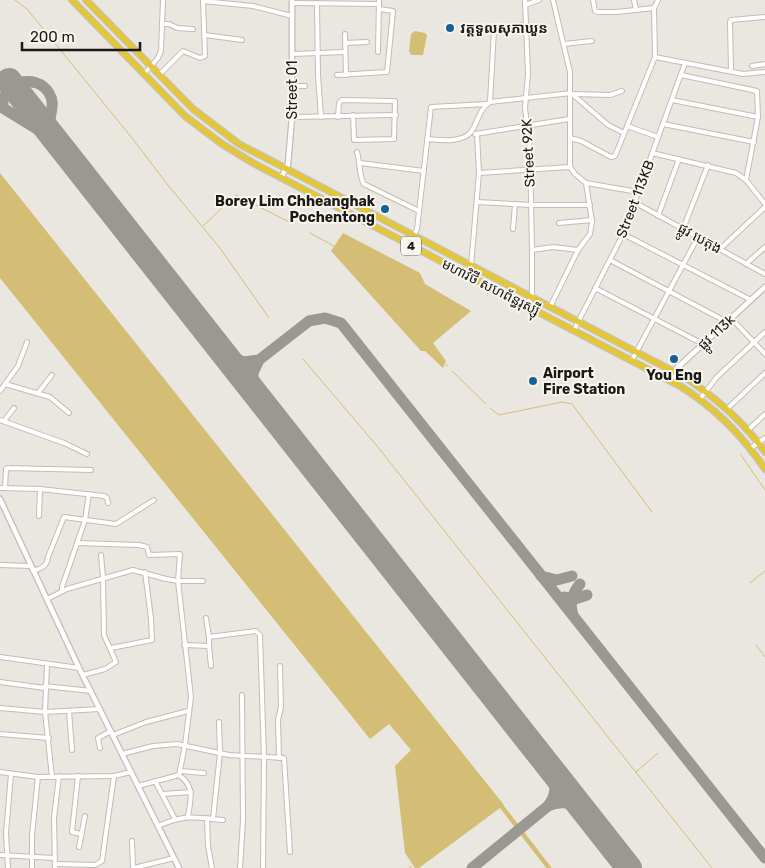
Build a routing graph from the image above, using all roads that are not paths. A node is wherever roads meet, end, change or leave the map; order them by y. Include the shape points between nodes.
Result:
1 (72, 0) edge
2 (86, 0) edge
3 (163, 0) edge
4 (203, 0) edge
5 (539, 0) edge
6 (553, 0) edge
7 (593, 0) edge
8 (634, 0) edge
9 (658, 0) edge
10 (292, 2) edge
11 (525, 2) edge
12 (317, 3) junction
13 (379, 4) edge
14 (654, 8) junction
15 (636, 10) junction
16 (292, 16) junction
17 (765, 17) edge
18 (162, 24) junction
19 (527, 25) junction
20 (193, 29) dead end
21 (345, 34) dead end
22 (205, 35) junction
23 (242, 40) dead end
24 (592, 41) dead end
25 (345, 42) junction
26 (367, 42) dead end
27 (564, 44) junction
28 (345, 52) junction
29 (378, 52) dead end
30 (318, 53) junction
31 (292, 54) junction
32 (655, 57) junction
33 (685, 63) junction
34 (765, 64) edge
35 (752, 66) dead end
36 (152, 68) junction
37 (730, 71) junction
38 (765, 72) edge
39 (144, 74) junction
40 (159, 75) junction
41 (337, 75) dead end
42 (346, 75) junction
43 (681, 75) junction
44 (292, 86) junction
45 (305, 86) dead end
46 (622, 91) dead end
47 (572, 94) junction
48 (526, 97) junction
49 (672, 100) junction
50 (489, 103) junction
51 (354, 115) junction
52 (396, 115) junction
53 (292, 117) junction
54 (321, 117) junction
55 (338, 117) junction
56 (758, 117) junction
57 (569, 119) junction
58 (663, 124) junction
59 (627, 126) junction
60 (527, 127) junction
61 (470, 133) junction
62 (624, 133) junction
63 (477, 134) junction
64 (570, 138) junction
65 (658, 138) junction
66 (427, 139) junction
67 (754, 142) junction
68 (356, 152) dead end
69 (652, 153) junction
70 (679, 159) junction
71 (360, 163) junction
72 (570, 166) junction
73 (708, 166) junction
74 (286, 170) junction
75 (531, 170) junction
76 (424, 171) junction
77 (479, 173) junction
78 (281, 178) junction
79 (746, 180) junction
80 (586, 184) junction
81 (638, 192) junction
82 (477, 202) junction
83 (634, 202) junction
84 (515, 204) junction
85 (530, 205) junction
86 (590, 205) junction
87 (765, 206) edge
88 (419, 211) junction
89 (658, 216) junction
90 (592, 220) junction
91 (559, 223) dead end
92 (513, 228) dead end
93 (683, 229) junction
94 (623, 234) junction
95 (414, 237) junction
96 (698, 237) junction
97 (409, 245) junction
98 (765, 247) edge
99 (720, 249) junction
100 (532, 250) junction
101 (578, 250) junction
102 (610, 260) junction
103 (746, 264) junction
104 (471, 266) junction
105 (683, 266) junction
106 (765, 274) edge
107 (765, 287) edge
108 (595, 288) junction
109 (669, 292) junction
110 (531, 298) junction
111 (751, 300) junction
112 (527, 306) junction
113 (550, 307) junction
114 (732, 318) junction
115 (654, 319) junction
116 (578, 322) junction
117 (727, 322) junction
118 (574, 330) junction
119 (765, 332) edge
120 (27, 342) dead end
121 (754, 342) junction
122 (703, 344) junction
123 (637, 352) junction
124 (765, 354) edge
125 (632, 360) junction
126 (675, 372) junction
127 (765, 372) edge
128 (52, 375) dead end
129 (670, 380) junction
130 (6, 384) junction
131 (0, 391) edge
132 (705, 391) junction
133 (38, 393) junction
134 (700, 399) junction
135 (14, 408) dead end
136 (727, 409) junction
137 (69, 413) dead end
138 (765, 414) edge
139 (2, 420) edge
140 (748, 430) junction
141 (765, 438) edge
142 (758, 442) junction
143 (750, 448) junction
144 (765, 452) edge
145 (86, 454) dead end
146 (765, 468) edge
147 (91, 470) dead end
148 (2, 488) edge
149 (40, 489) junction
150 (89, 494) junction
151 (0, 499) edge
152 (154, 500) dead end
153 (108, 503) dead end
154 (39, 516) dead end
155 (85, 520) junction
156 (77, 543) junction
157 (100, 554) dead end
158 (0, 565) edge
159 (32, 568) junction
160 (145, 572) junction
161 (103, 578) junction
162 (178, 581) junction
163 (203, 581) dead end
164 (62, 590) junction
165 (47, 599) junction
166 (206, 618) dead end
167 (209, 637) junction
168 (184, 645) junction
169 (209, 646) junction
170 (111, 648) junction
171 (0, 657) edge
172 (47, 664) junction
173 (211, 666) dead end
174 (280, 666) dead end
175 (79, 668) junction
176 (83, 675) junction
177 (0, 682) edge
178 (45, 687) junction
179 (91, 692) junction
180 (242, 695) dead end
181 (0, 708) edge
182 (100, 709) junction
183 (69, 711) junction
184 (188, 711) junction
185 (45, 712) junction
186 (219, 722) dead end
187 (112, 733) junction
188 (0, 734) edge
189 (49, 738) junction
190 (185, 745) junction
191 (100, 748) dead end
192 (72, 750) dead end
193 (220, 753) junction
194 (122, 754) junction
195 (244, 756) junction
196 (264, 757) junction
197 (279, 758) junction
198 (0, 772) edge
199 (131, 772) junction
200 (180, 773) junction
201 (204, 773) dead end
202 (11, 774) junction
203 (52, 776) junction
204 (59, 776) junction
205 (78, 776) junction
206 (114, 776) junction
207 (38, 777) junction
208 (155, 781) junction
209 (138, 786) junction
210 (191, 792) junction
211 (163, 794) junction
212 (85, 816) dead end
213 (188, 816) junction
214 (175, 819) junction
215 (207, 819) junction
216 (213, 819) junction
217 (223, 820) dead end
218 (158, 826) junction
219 (81, 834) junction
220 (132, 841) dead end
221 (79, 847) dead end
222 (290, 852) dead end
223 (0, 855) edge
224 (7, 856) junction
225 (31, 857) junction
226 (54, 858) junction
227 (174, 858) junction
228 (55, 866) edge
229 (8, 868) edge
230 (32, 868) edge
231 (134, 868) edge
232 (179, 868) edge
233 (212, 868) edge
234 (240, 868) edge
235 (263, 868) edge

1 - 39 highway, មហាវិថី សហព័ន្ធរុស្ស៊ី / 4
2 - 36 highway, មហាវិថី សហព័ន្ធរុស្ស៊ី / 4
3 - 18 street
4 - 16 street via 253,6
4 - 22 street
5 - 11 street
6 - 27 street
7 - 15 street via 598,12
8 - 15 street
9 - 14 street
10 - 12 street
10 - 16 street, Street 01
11 - 19 street, Street 92K
12 - 13 street
12 - 30 street
13 - 29 street
13 - 42 street via 393,11 387,72
14 - 15 street
14 - 32 street
16 - 31 street, Street 01
17 - 37 street via 730,22
18 - 20 street
18 - 36 street via 161,51
19 - 48 street, Street 92K
19 - 50 street via 495,28
21 - 25 street
22 - 23 street
22 - 40 street via 203,58 182,51
24 - 27 street
25 - 26 street
25 - 28 street
27 - 47 street
28 - 30 street
28 - 42 street
30 - 31 street
30 - 54 street
31 - 44 street, Street 01
32 - 33 street
32 - 59 street
33 - 37 street
33 - 43 street, Street 113KB
34 - 35 street
36 - 39 street
36 - 40 highway, មហាវិថី សហព័ន្ធរុស្ស៊ី / 4
37 - 38 street via 743,74
39 - 78 highway, មហាវិថី សហព័ន្ធរុស្ស៊ី / 4 via 197,126 237,154
40 - 74 highway, មហាវិថី សហព័ន្ធរុស្ស៊ី / 4 via 192,109 218,129
41 - 42 street
43 - 49 street, Street 113KB
43 - 56 street via 755,90 758,93
44 - 45 street
44 - 53 street, Street 01
46 - 47 street via 610,95
47 - 48 street
47 - 57 street
47 - 62 street via 608,125
48 - 50 street
48 - 60 street, Street 92K
49 - 56 street
49 - 58 street, Street 113KB
50 - 61 street
50 - 66 street via 431,107
51 - 52 street
51 - 52 street via 356,140 394,139
51 - 55 street
52 - 55 street via 394,100 345,99 339,101
53 - 54 street
53 - 74 street, Street 01
54 - 55 street
56 - 67 street
57 - 60 street
57 - 64 street
58 - 65 street, Street 113KB
58 - 67 street
59 - 62 street
59 - 65 street
60 - 63 street
60 - 75 street, Street 92K
61 - 63 street
61 - 66 street via 446,141
62 - 64 street via 614,157
63 - 77 street
64 - 72 street
65 - 69 street, Street 113KB
66 - 76 street
67 - 79 street
68 - 71 street
69 - 70 street
69 - 81 street, Street 113KB
70 - 73 street
70 - 89 street
71 - 76 street
71 - 88 street via 360,178 364,184
72 - 75 street
72 - 80 street
73 - 79 street via 736,173
73 - 93 street
74 - 78 street, Street 01
74 - 95 highway, មហាវិថី សហព័ន្ធរុស្ស៊ី / 4
75 - 77 street
75 - 85 street, Street 92K
76 - 88 street
77 - 82 street
78 - 97 highway, មហាវិថី សហព័ន្ធរុស្ស៊ី / 4
79 - 87 street
80 - 81 street
80 - 86 street
81 - 83 street, Street 113KB
82 - 84 street
82 - 104 street
83 - 89 street, ផ្លូវ បេតុង
83 - 94 street, Street 113KB
84 - 85 street
84 - 92 street
85 - 86 street
85 - 100 street, Street 92K
86 - 90 street
87 - 99 street
88 - 95 street
89 - 93 street, ផ្លូវ បេតុង
90 - 91 street
90 - 101 street via 590,234
93 - 96 street, ផ្លូវ បេតុង
94 - 102 street, Street 113KB
94 - 105 street
95 - 97 street
95 - 104 highway, មហាវិថី សហព័ន្ធរុស្ស៊ី / 4
96 - 99 street, ផ្លូវ បេតុង
96 - 105 street
97 - 112 highway, មហាវិថី សហព័ន្ធរុស្ស៊ី / 4
98 - 103 street
99 - 103 street, ផ្លូវ បេតុង
100 - 101 street via 553,247
100 - 110 street, Street 92K
101 - 113 street
102 - 108 street, Street 113KB
102 - 109 street
103 - 106 street, ផ្លូវ បេតុង
104 - 110 highway, មហាវិថី សហព័ន្ធរុស្ស៊ី / 4
105 - 109 street
105 - 111 street
107 - 111 street, ផ្លូវ 113k
108 - 115 street
108 - 116 street, Street 113KB
109 - 115 street
109 - 117 street
110 - 112 street, Street 92K
110 - 113 highway, មហាវិថី សហព័ន្ធរុស្ស៊ី / 4
111 - 114 street, ផ្លូវ 113k
112 - 118 highway, មហាវិថី សហព័ន្ធរុស្ស៊ី / 4
113 - 116 highway, មហាវិថី សហព័ន្ធរុស្ស៊ី / 4
114 - 117 street, ផ្លូវ 113k
114 - 121 street
115 - 122 street
115 - 123 street
116 - 118 street, Street 113KB
116 - 123 highway, មហាវិថី សហព័ន្ធរុស្ស៊ី / 4
117 - 122 street, ផ្លូវ 113k
118 - 125 highway, មហាវិថី សហព័ន្ធរុស្ស៊ី / 4
119 - 121 street
120 - 130 street via 18,366
121 - 124 street
121 - 132 street
122 - 126 street, ផ្លូវ 113k
123 - 125 street
123 - 126 highway, មហាវិថី សហព័ន្ធរុស្ស៊ី / 4
125 - 129 highway, មហាវិថី សហព័ន្ធរុស្ស៊ី / 4
126 - 129 street, ផ្លូវ 113k
126 - 132 highway, មហាវិថី សហព័ន្ធរុស្ស៊ី / 4
127 - 136 street
128 - 133 street
129 - 134 highway, មហាវិថី សហព័ន្ធរុស្ស៊ី / 4
130 - 131 street
130 - 133 street
132 - 134 street
132 - 136 highway, មហាវិថី សហព័ន្ធរុស្ស៊ី / 4
133 - 137 street via 50,397
134 - 143 highway, មហាវិថី សហព័ន្ធរុស្ស៊ី / 4
135 - 139 street
136 - 140 highway, មហាវិថី សហព័ន្ធរុស្ស៊ី / 4
138 - 140 street
139 - 145 street
140 - 142 highway, មហាវិថី សហព័ន្ធរុស្ស៊ី / 4
141 - 142 street
142 - 143 street
142 - 144 highway, មហាវិថី សហព័ន្ធរុស្ស៊ី / 4
143 - 146 highway, មហាវិថី សហព័ន្ធរុស្ស៊ី / 4
147 - 148 street via 7,468
148 - 149 street
149 - 150 street
149 - 154 street
150 - 153 street via 106,497
150 - 155 street
151 - 159 street
152 - 155 street via 119,523
155 - 156 street
155 - 159 street via 64,517 48,563
156 - 162 street via 139,545 147,547 150,555 178,553
156 - 164 street
157 - 161 street
158 - 159 street
159 - 165 street
160 - 161 street via 133,570
160 - 162 street
160 - 170 street via 152,640
161 - 164 street
161 - 170 street via 104,635
162 - 163 street
162 - 168 street
164 - 165 street
165 - 175 street
166 - 167 street
167 - 169 street
167 - 196 street via 256,631 260,635
168 - 169 street
168 - 184 street via 190,697
169 - 173 street
170 - 176 street via 116,659 114,663
171 - 172 street
172 - 175 street
172 - 178 street
174 - 197 street
175 - 176 street
176 - 179 street
177 - 178 street
178 - 179 street
178 - 185 street
179 - 182 street
180 - 195 street
181 - 185 street
182 - 183 street
182 - 187 street
183 - 185 street
183 - 192 street
184 - 187 street
184 - 190 street
185 - 189 street
186 - 193 street
187 - 191 street via 98,738
187 - 194 street
188 - 189 street
189 - 203 street
190 - 193 street
190 - 194 street via 154,746
190 - 200 street
193 - 195 street
193 - 216 street
194 - 199 street
195 - 196 street
195 - 234 street
196 - 197 street
196 - 235 street
197 - 222 street via 286,761
198 - 202 street
199 - 206 street
199 - 209 street
200 - 201 street
200 - 208 street
200 - 210 street
202 - 207 street
202 - 224 street
203 - 204 street
203 - 207 street
204 - 205 street
204 - 226 street
205 - 206 street
205 - 219 street via 72,832
206 - 228 street via 101,862
207 - 225 street
208 - 209 street
208 - 211 street
209 - 218 street
210 - 211 street
210 - 213 street
211 - 214 street
212 - 219 street
213 - 214 street
213 - 215 street
214 - 218 street
215 - 216 street
215 - 233 street
216 - 217 street
218 - 227 street
219 - 221 street
220 - 231 street
223 - 224 street
224 - 225 street
224 - 229 street
225 - 226 street
225 - 230 street
226 - 228 street
227 - 231 street
227 - 232 street

